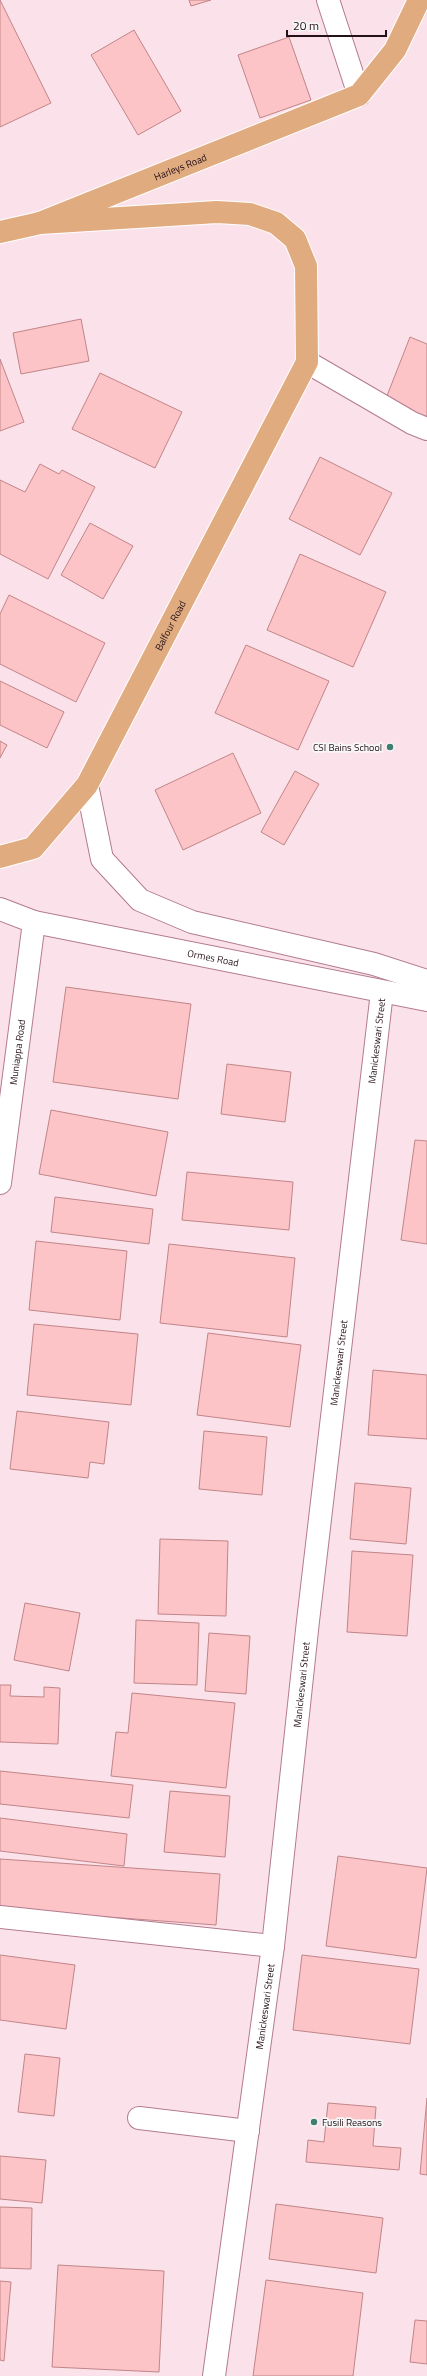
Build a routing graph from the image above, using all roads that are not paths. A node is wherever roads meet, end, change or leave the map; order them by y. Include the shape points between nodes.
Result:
1 (328, 0) edge
2 (419, 0) edge
3 (359, 96) junction
4 (40, 223) junction
5 (0, 232) edge
6 (307, 362) junction
7 (427, 429) edge
8 (87, 786) junction
9 (0, 857) edge
10 (0, 909) edge
11 (34, 922) junction
12 (427, 981) edge
13 (382, 992) junction
14 (427, 1000) edge
15 (4, 1124) edge
16 (0, 1184) edge
17 (0, 1917) edge
18 (273, 1946) junction
19 (138, 2118) dead end
20 (248, 2131) junction
21 (214, 2376) edge

1 - 3 street
2 - 3 main road via 396,50
3 - 4 main road, Harleys Road
4 - 5 main road, Harleys Road
4 - 6 main road via 216,212 250,214 276,223 295,239 306,266
6 - 7 street via 412,423
6 - 8 main road, Balfour Road
8 - 9 main road, Balfour Road via 33,848
8 - 12 street via 102,858 140,900 192,922 374,964
10 - 11 street, Ormes Road
11 - 13 street, Ormes Road
11 - 15 street, Muniappa Road
13 - 14 street, Ormes Road
13 - 18 street, Manickeswari Street via 308,1621
15 - 16 street, Muniappa Road
17 - 18 street
18 - 20 street, Manickeswari Street
19 - 20 street
20 - 21 street, Manickeswari Street

